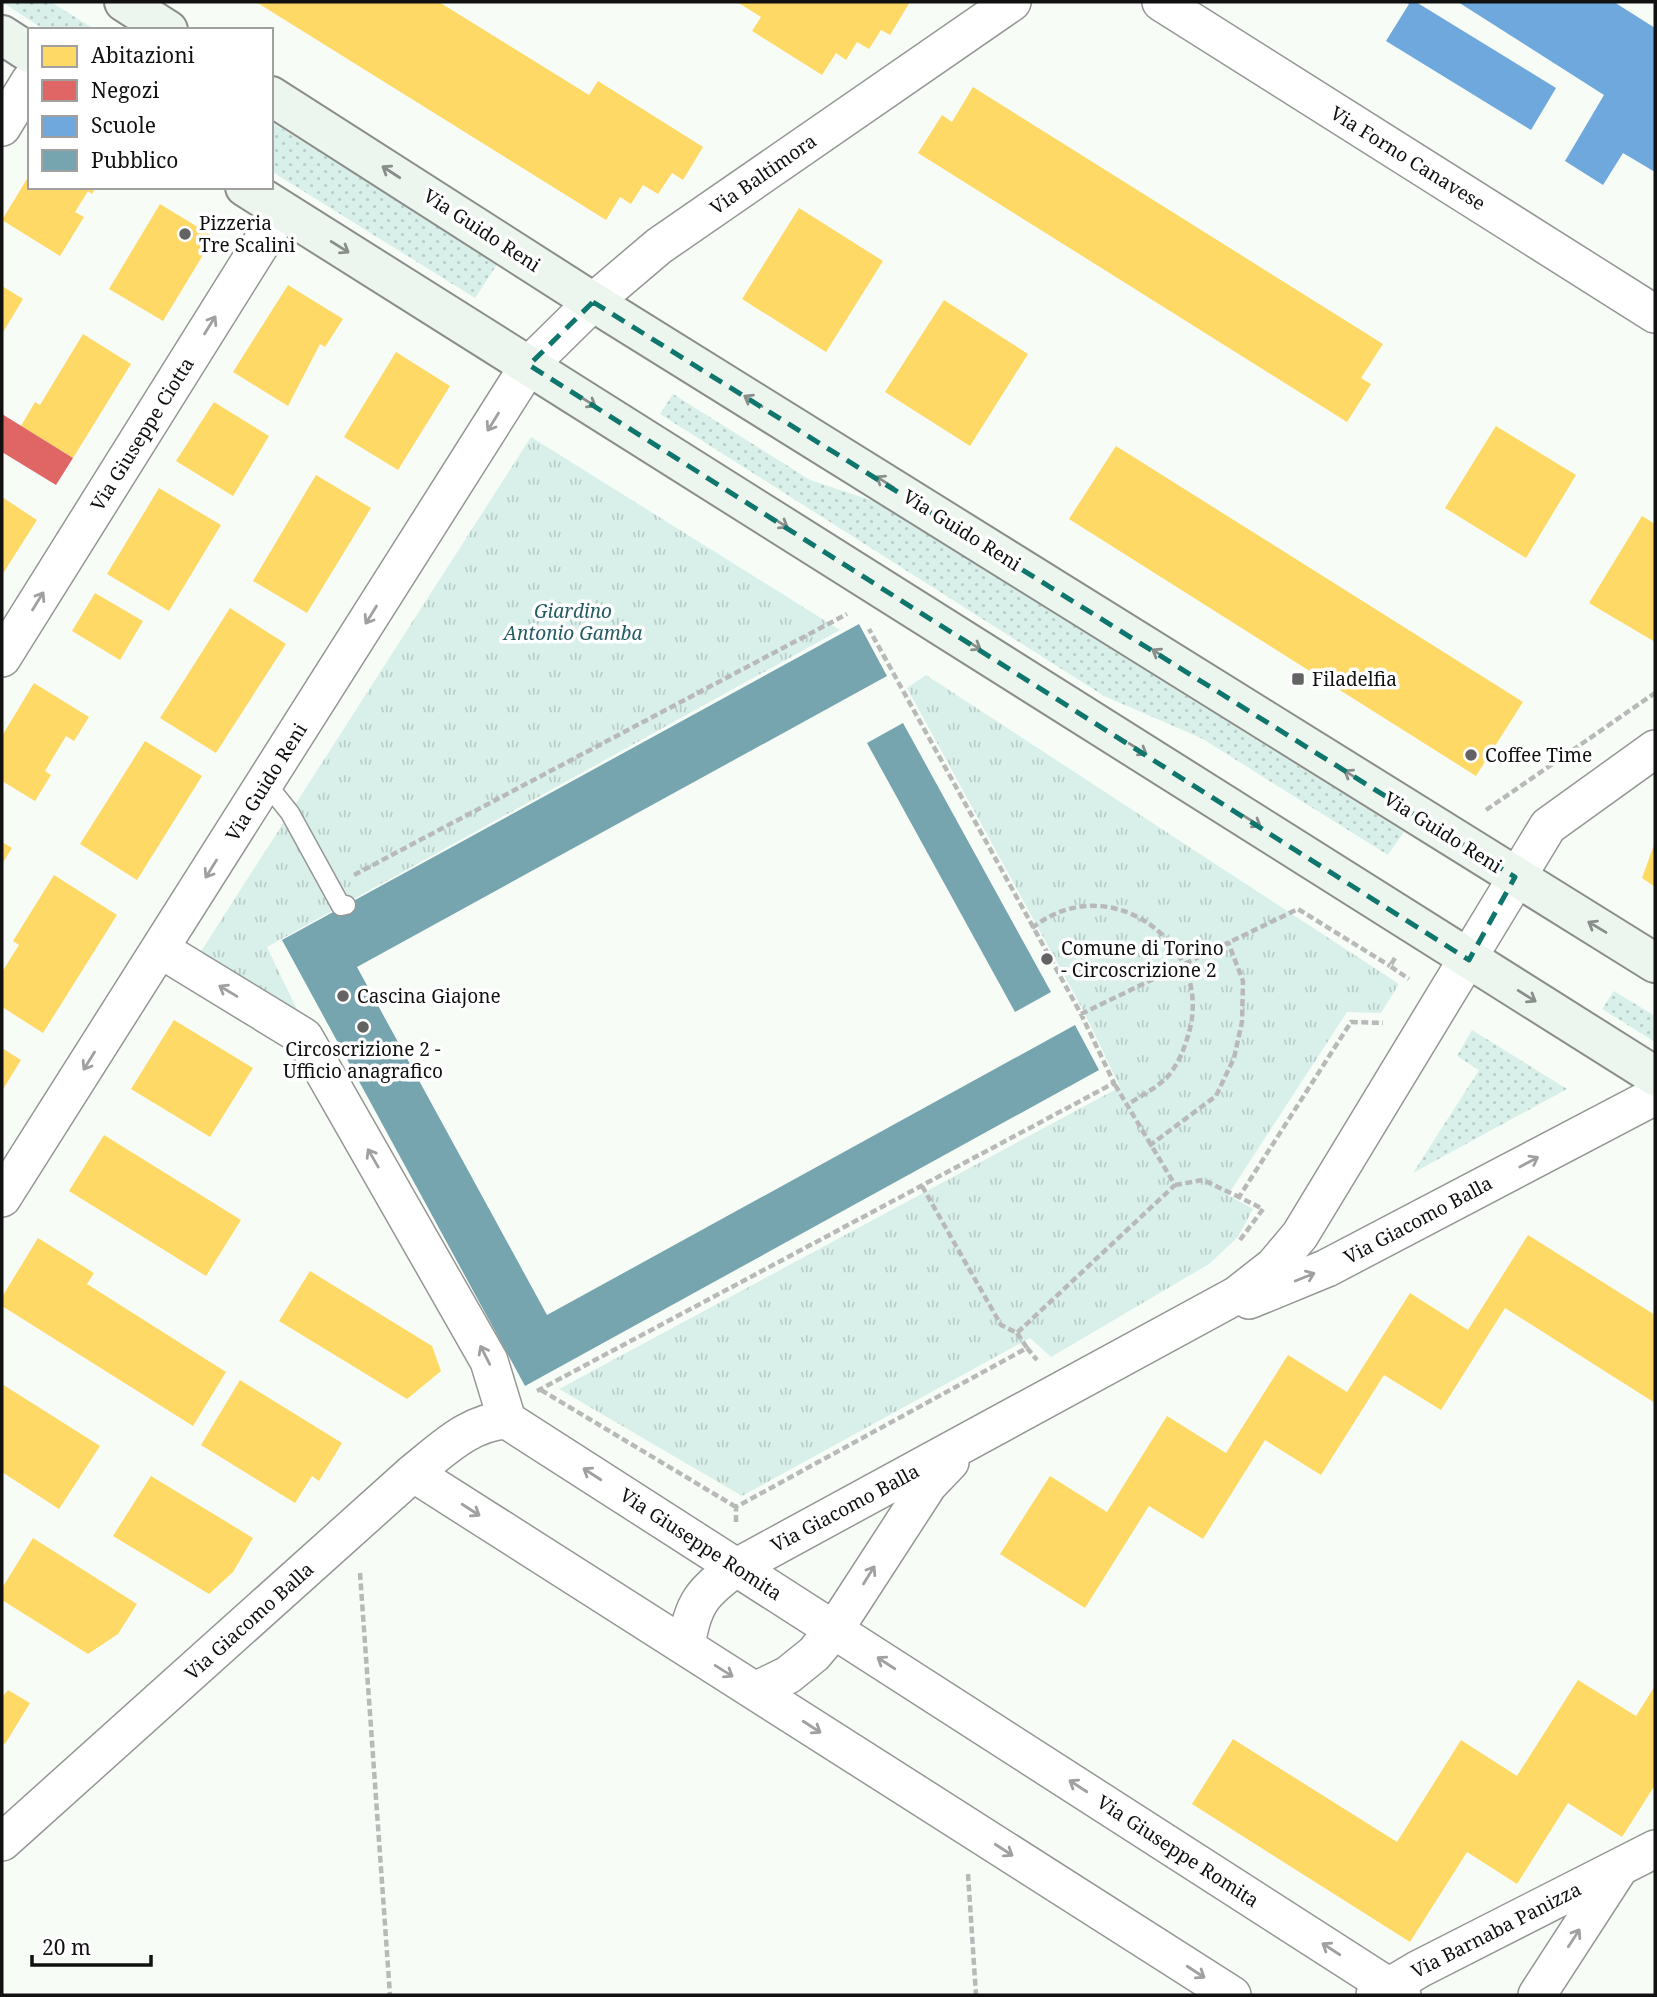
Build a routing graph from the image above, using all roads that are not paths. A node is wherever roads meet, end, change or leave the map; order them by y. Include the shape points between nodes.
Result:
1 (124, 2) edge
2 (1012, 2) edge
3 (1161, 2) edge
4 (165, 28) edge
5 (2, 35) edge
6 (28, 52) edge
7 (28, 84) edge
8 (273, 97) edge
9 (2, 127) edge
10 (248, 189) edge
11 (282, 210) junction
12 (593, 302) junction
13 (1655, 314) edge
14 (529, 365) junction
15 (2, 659) edge
16 (1655, 749) edge
17 (265, 783) junction
18 (1515, 877) junction
19 (346, 905) dead end
20 (160, 949) junction
21 (1469, 960) junction
22 (1655, 962) edge
23 (1655, 1076) edge
24 (1655, 1096) edge
25 (2, 1198) edge
26 (1174, 1330) junction
27 (519, 1407) junction
28 (968, 1444) junction
29 (413, 1473) junction
30 (752, 1558) junction
31 (834, 1630) junction
32 (686, 1647) junction
33 (755, 1690) junction
34 (2, 1842) edge
35 (1655, 1849) edge
36 (1620, 1868) junction
37 (1388, 1992) edge
38 (1232, 1995) edge
39 (1537, 1995) edge

1 - 4 main road
2 - 12 street, Via Baltimora via 659,246
3 - 13 street, Via Forno Canavese
5 - 6 main road
7 - 9 street
12 -> 8 main road, Via Guido Reni
10 - 11 main road
11 -> 14 main road
15 -> 11 street, Via Giuseppe Ciotta
12 - 14 street, Via Baltimora
18 -> 12 main road, Via Guido Reni
14 -> 17 street, Via Guido Reni
14 -> 21 main road
16 - 18 street, Via Giacomo Balla via 1548,826
17 - 19 lane via 290,813 341,906
17 -> 20 street, Via Guido Reni
18 - 21 street, Via Giacomo Balla
22 -> 18 main road, Via Guido Reni
20 -> 25 street, Via Guido Reni
27 -> 20 street via 304,1037
21 -> 23 main road
21 - 26 street, Via Giacomo Balla via 1300,1235 1274,1266 1237,1295
26 -> 24 street, Via Giacomo Balla via 1327,1268
26 - 28 street, Via Giacomo Balla
27 - 29 street, Via Giacomo Balla via 467,1431
30 -> 27 street, Via Giuseppe Romita
28 - 30 street, Via Giacomo Balla
31 -> 28 street, Via Giacomo Balla via 928,1485
29 -> 32 street
29 - 34 street, Via Giacomo Balla
30 - 31 street, Via Giuseppe Romita
30 - 32 street, Via Giacomo Balla via 699,1598
31 - 33 street, Via Giacomo Balla via 788,1675
37 -> 31 street, Via Giuseppe Romita
32 -> 33 street
33 -> 38 street
35 - 36 street, Via Barnaba Panizza
36 - 37 street, Via Barnaba Panizza
39 -> 36 street, Via Barnaba Panizza

